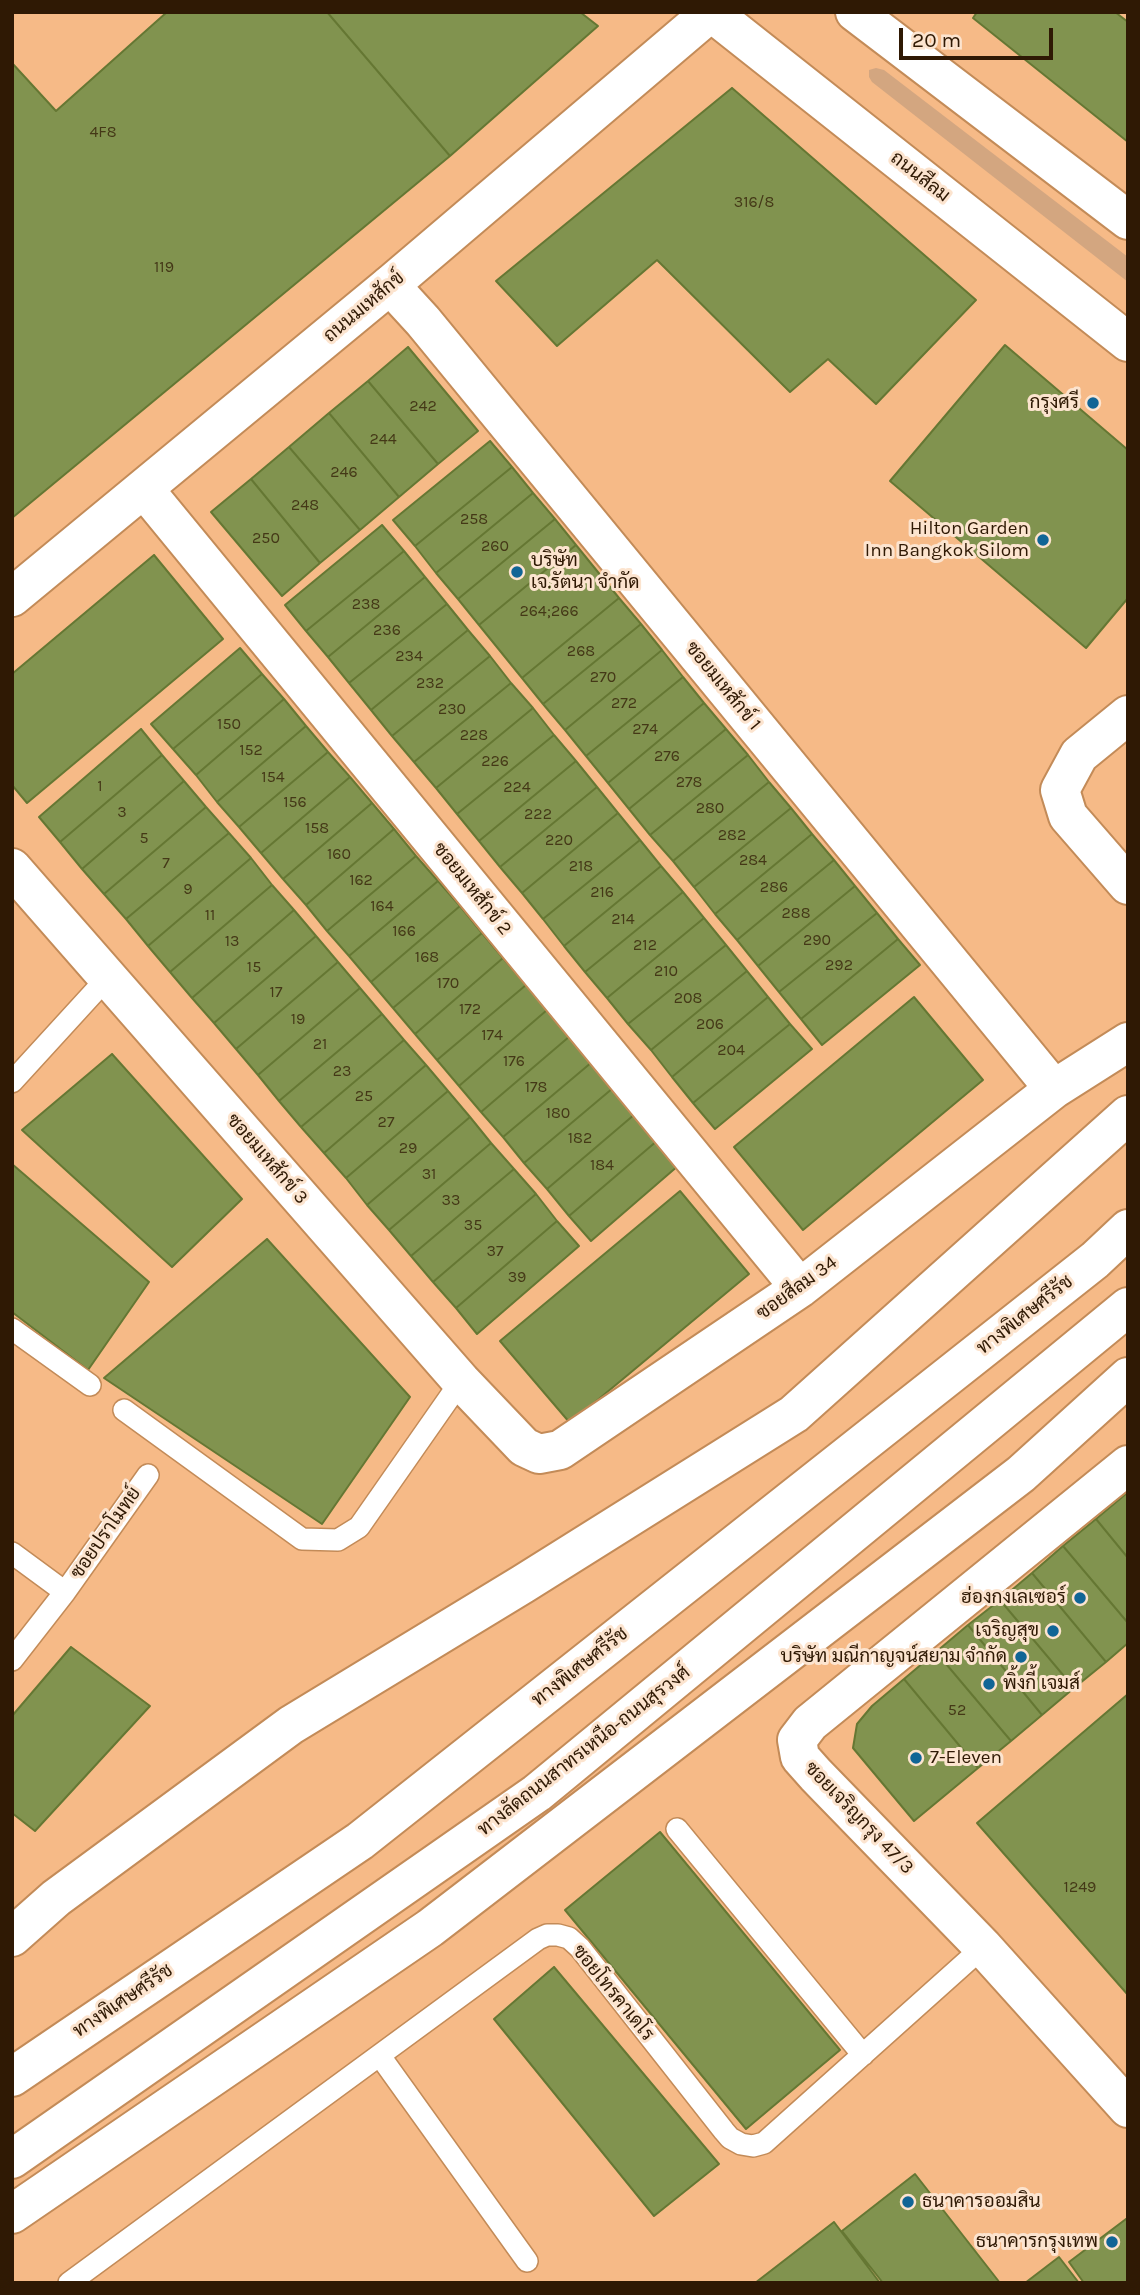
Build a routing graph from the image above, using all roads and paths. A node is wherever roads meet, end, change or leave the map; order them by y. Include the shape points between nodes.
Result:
1 (711, 12) edge
2 (855, 12) edge
3 (1128, 220) edge
4 (390, 285) junction
5 (1128, 342) edge
6 (144, 489) junction
7 (12, 597) edge
8 (1128, 715) edge
9 (12, 868) edge
10 (1128, 885) edge
11 (108, 977) junction
12 (1128, 1042) edge
13 (12, 1082) edge
14 (1054, 1089) junction
15 (1128, 1115) edge
16 (1128, 1229) edge
17 (800, 1288) junction
18 (1128, 1307) edge
19 (12, 1329) edge
20 (1128, 1377) edge
21 (461, 1381) junction
22 (90, 1385) dead end
23 (124, 1409) dead end
24 (524, 1447) joint
25 (1123, 1469) edge
26 (148, 1475) dead end
27 (12, 1553) edge
28 (65, 1592) junction
29 (12, 1660) edge
30 (677, 1829) dead end
31 (12, 1937) edge
32 (983, 1947) junction
33 (863, 2055) junction
34 (380, 2056) junction
35 (12, 2077) edge
36 (1128, 2108) edge
37 (12, 2158) edge
38 (12, 2214) edge
39 (527, 2261) dead end
40 (69, 2283) edge

1 - 4 main road, ถนนมเหสักข์
1 - 5 main road, ถนนสีลม
2 - 3 main road
4 - 6 main road, ถนนมเหสักข์
4 - 14 main road, ซอยมเหสักข์ 1
6 - 7 main road, ถนนมเหสักข์
6 - 17 main road, ซอยมเหสักข์ 2
8 - 10 main road via 1079,755 1060,790 1068,816
9 - 11 main road, ซอยมเหสักข์ 3
11 - 13 lane
11 - 21 main road, ซอยมเหสักข์ 3
12 - 14 main road, ซอยสีลม 34
14 - 17 main road, ซอยสีลม 34
15 - 31 main road via 794,1413 291,1725 56,1898
16 - 35 main road, ทางพิเศษศรีรัช via 1084,1269 360,1841
17 - 24 main road, ซอยสีลม 34 via 560,1450 539,1454
18 - 37 main road, ทางลัดถนนสาทรเหนือ-ถนนสุรวงศ์ via 537,1793
19 - 22 lane
20 - 38 main road via 1021,1474 430,1928
21 - 23 lane via 359,1527 338,1540 302,1539
21 - 24 main road, ซอยมเหสักข์ 3
25 - 32 main road, ซอยเจริญกรุง 47/3 via 810,1723 797,1740 800,1757 816,1775
26 - 28 lane, ซอยปราโมทย์
27 - 28 lane, ซอยปราโมทย์
28 - 29 lane, ซอยปราโมทย์
30 - 33 lane
32 - 33 lane, ซอยโทรคาเดโร
32 - 36 main road, ซอยเจริญกรุง 47/3
33 - 34 lane, ซอยโทรคาเดโร via 764,2143 741,2144 724,2131 580,1948 569,1938 547,1935
34 - 39 lane
34 - 40 lane, ซอยโทรคาเดโร

